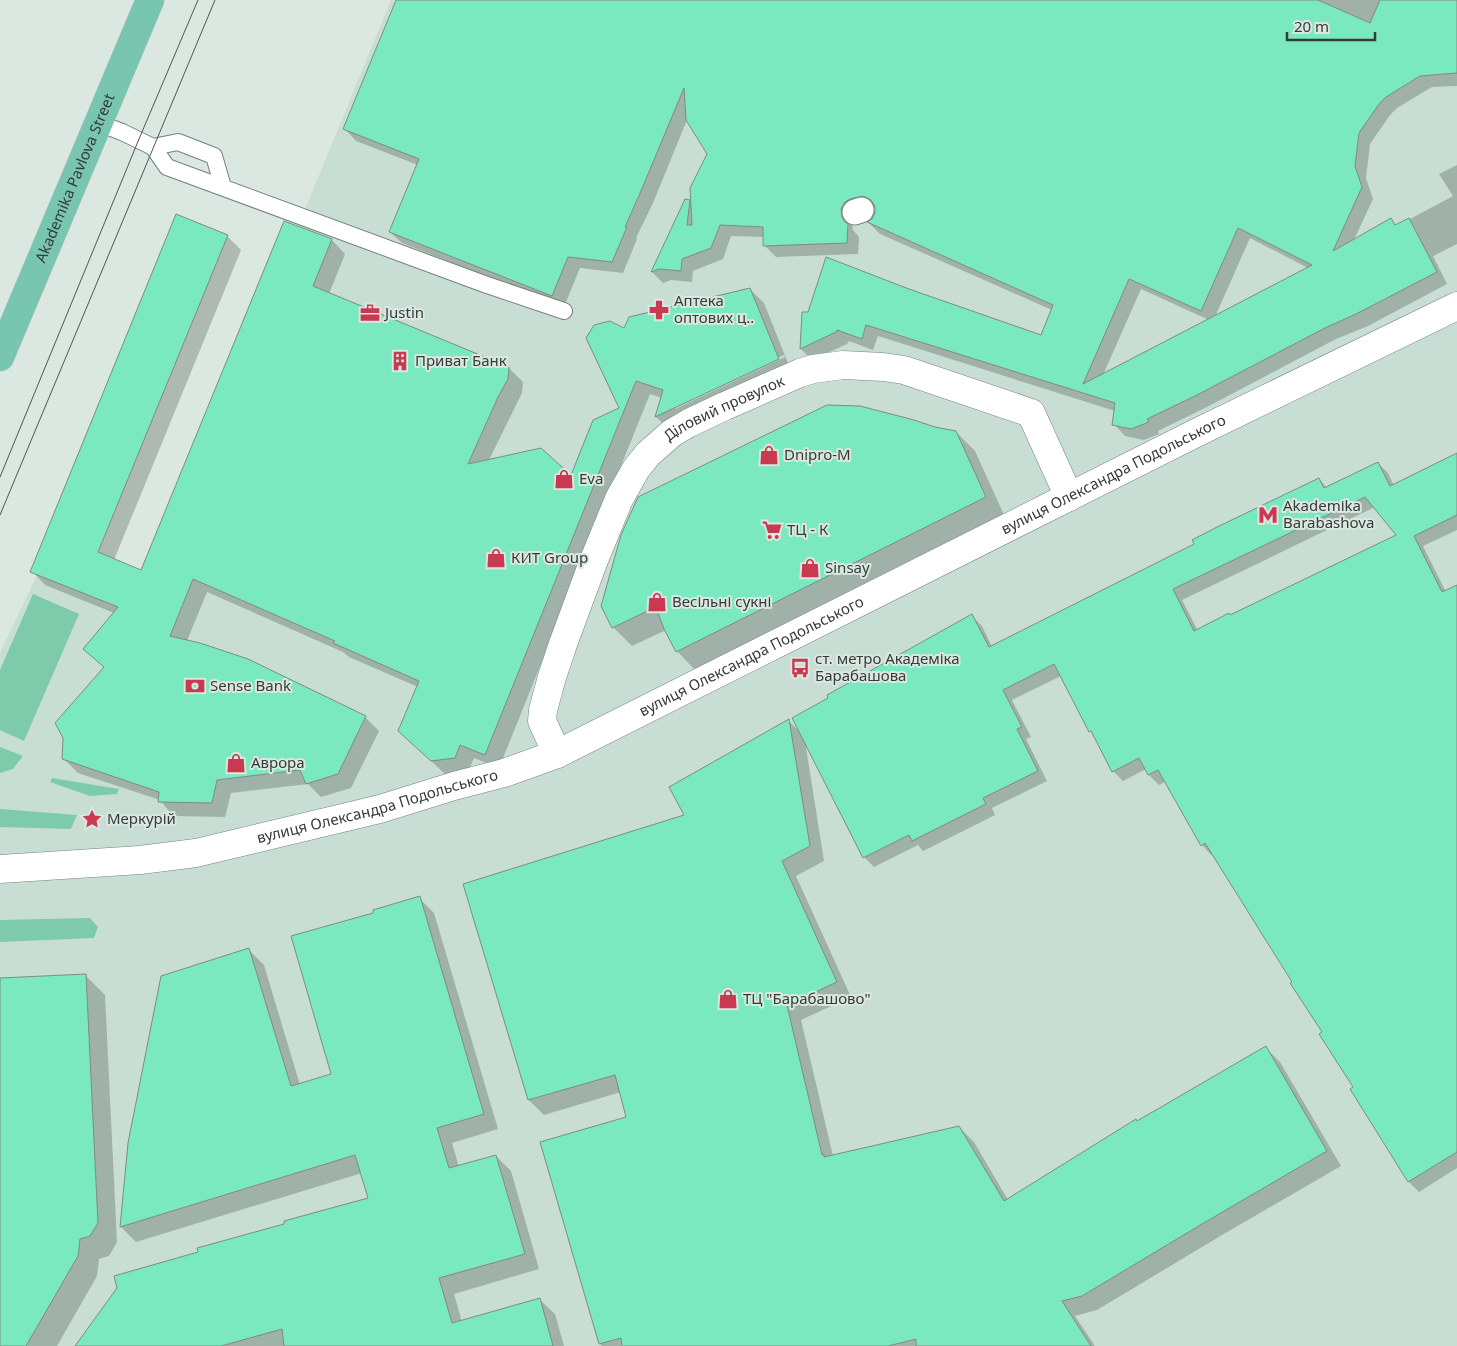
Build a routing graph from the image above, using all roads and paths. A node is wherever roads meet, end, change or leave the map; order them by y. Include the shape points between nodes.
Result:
1 (150, 0) edge
2 (98, 123) junction
3 (153, 147) junction
4 (223, 187) junction
5 (1457, 306) edge
6 (564, 311) dead end
7 (0, 357) edge
8 (1069, 497) junction
9 (557, 754) junction
10 (0, 869) edge

1 - 2 main road, Akademika Pavlova Street
2 - 3 lane
2 - 7 main road, Akademika Pavlova Street
3 - 4 lane via 167,167
3 - 4 lane via 178,142 214,156
4 - 6 lane
5 - 8 street, вулиця Олександра Подольського
8 - 9 street, вулиця Олександра Подольського
8 - 9 street, Діловий провулок via 1031,413 904,370 862,365 813,369 689,423 660,443 636,469 619,499 594,560 554,668 543,710 542,721
9 - 10 street, вулиця Олександра Подольського via 380,809 196,853

